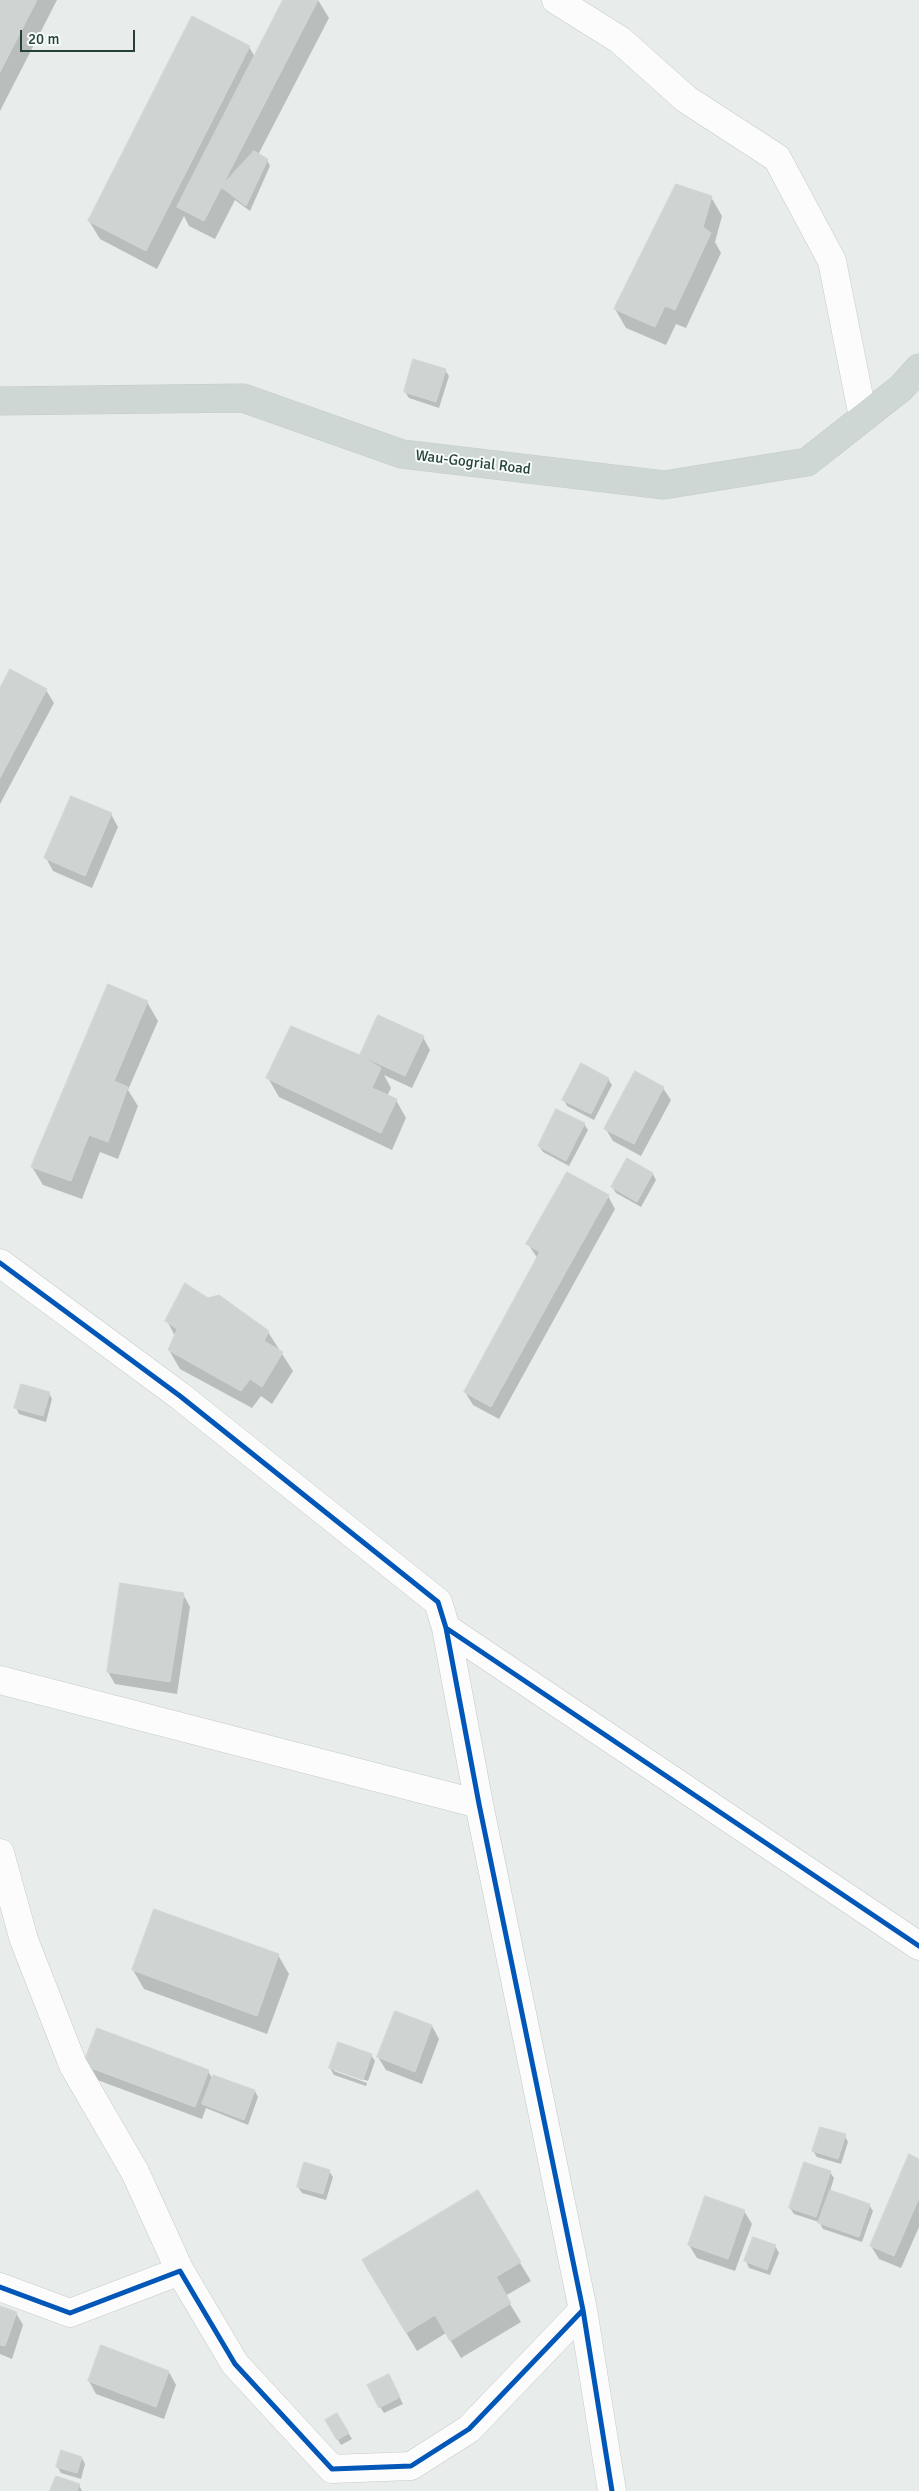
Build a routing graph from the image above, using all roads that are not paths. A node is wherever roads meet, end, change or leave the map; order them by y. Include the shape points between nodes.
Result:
1 (556, 0) edge
2 (919, 368) edge
3 (0, 401) edge
4 (863, 417) junction
5 (0, 1263) edge
6 (446, 1628) junction
7 (0, 1680) edge
8 (479, 1804) junction
9 (0, 1853) edge
10 (919, 1946) edge
11 (180, 2270) junction
12 (0, 2287) edge
13 (583, 2310) junction
14 (612, 2491) edge

1 - 4 street via 620,40 686,99 777,158 832,261
2 - 4 main road, Wau-Gogrial Road via 901,388
3 - 4 main road, Wau-Gogrial Road via 243,398 402,454 664,485 807,462
5 - 6 street via 180,1396 438,1602
6 - 8 street
6 - 10 street
7 - 8 street
8 - 13 street
9 - 11 street via 24,1940 73,2064 135,2172
11 - 12 street via 70,2313
11 - 13 street via 235,2364 332,2469 411,2466 469,2429
13 - 14 street

